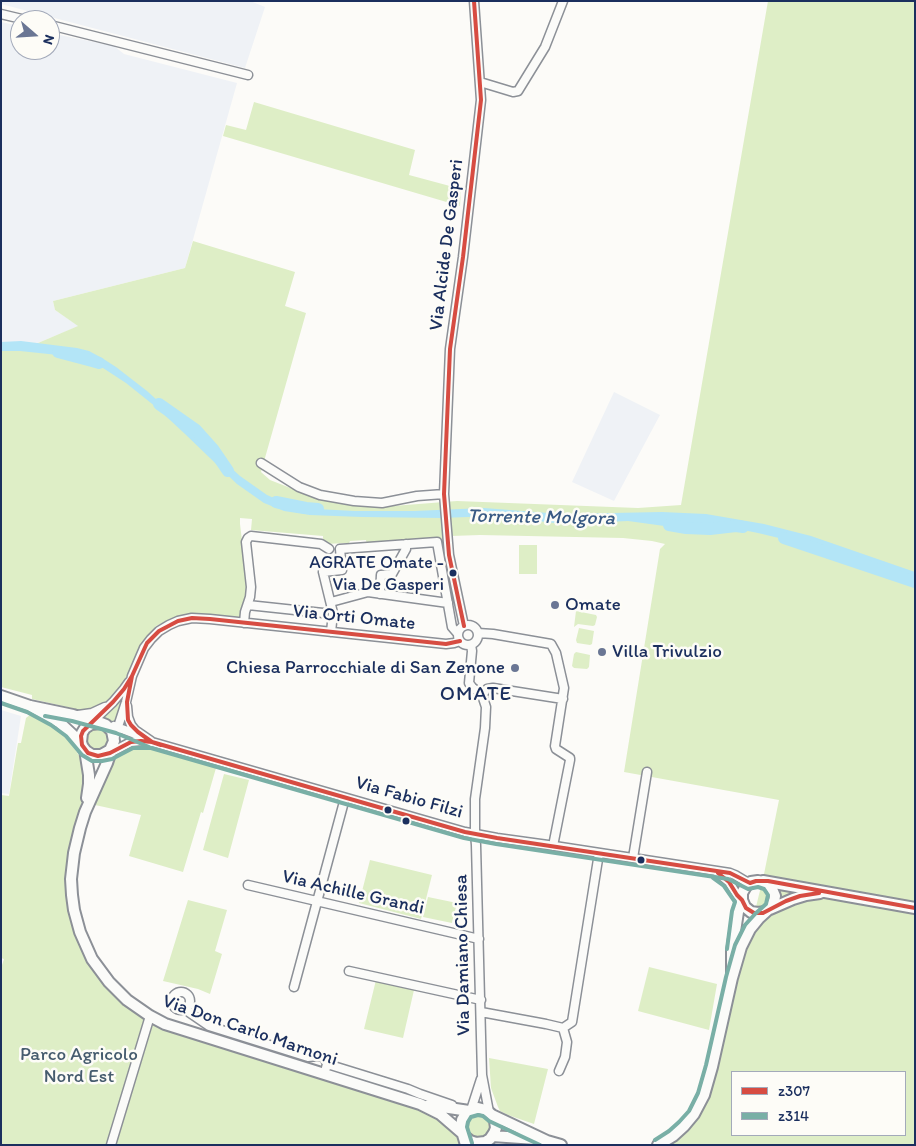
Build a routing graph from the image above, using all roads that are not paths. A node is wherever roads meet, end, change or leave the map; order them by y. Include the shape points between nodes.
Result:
1 (474, 1) edge
2 (563, 1) edge
3 (60, 27) edge
4 (248, 74) dead end
5 (480, 82) junction
6 (261, 463) dead end
7 (444, 497) junction
8 (406, 544) junction
9 (329, 549) dead end
10 (380, 594) junction
11 (331, 602) junction
12 (448, 602) junction
13 (248, 605) junction
14 (323, 613) dead end
15 (244, 622) junction
16 (464, 626) junction
17 (331, 632) junction
18 (478, 633) junction
19 (459, 637) junction
20 (472, 645) junction
21 (132, 676) junction
22 (128, 694) junction
23 (482, 695) junction
24 (1, 696) edge
25 (563, 699) junction
26 (113, 702) junction
27 (30, 706) junction
28 (73, 715) junction
29 (96, 724) junction
30 (118, 727) junction
31 (150, 741) junction
32 (84, 749) junction
33 (110, 749) junction
34 (647, 772) dead end
35 (346, 798) junction
36 (85, 812) junction
37 (475, 834) junction
38 (553, 846) junction
39 (599, 853) junction
40 (632, 858) junction
41 (716, 872) junction
42 (754, 882) junction
43 (248, 885) dead end
44 (841, 895) junction
45 (742, 900) junction
46 (317, 902) junction
47 (915, 908) edge
48 (767, 911) junction
49 (479, 940) junction
50 (349, 971) dead end
51 (732, 978) junction
52 (294, 987) dead end
53 (481, 1000) junction
54 (186, 1008) dead end
55 (481, 1012) junction
56 (150, 1016) junction
57 (563, 1028) junction
58 (325, 1069) junction
59 (559, 1071) dead end
60 (482, 1075) junction
61 (420, 1104) junction
62 (466, 1110) junction
63 (491, 1114) junction
64 (464, 1138) edge
65 (491, 1139) edge
66 (547, 1141) junction
67 (111, 1145) edge
68 (561, 1145) edge
69 (658, 1145) edge

1 - 5 street, Via Alcide De Gasperi
2 - 5 street via 545,46 518,91
3 - 4 street
5 - 7 street, Via Alcide De Gasperi via 480,108 450,349
6 - 7 street via 299,487 320,495 382,503 417,496
7 - 16 street, Via Alcide De Gasperi via 446,532
8 - 10 street via 392,574 381,575
8 - 11 street via 340,549 342,570 323,572
8 - 12 street via 437,542
9 - 13 street via 321,544 248,538 251,588
10 - 11 street via 368,592
10 - 12 street
11 - 17 street
12 - 19 street via 452,627
13 - 14 street, Via Orti Omate
13 - 15 street
15 - 17 street, Via Orti Omate
15 - 21 street, Via Orti Omate via 192,618 173,623 147,643
16 - 18 street via 473,626
16 - 19 street
17 - 19 street, Via Orti Omate via 446,644 454,643
18 - 20 street
18 - 25 street via 551,644 564,688
19 - 20 street via 465,645
20 - 23 street via 469,683
21 - 22 street, Via Orti Omate
21 - 26 street, Via Orti Omate
22 - 30 street, Via Orti Omate
22 - 31 street, Via Fabio Filzi via 128,720
23 - 25 street via 493,688
23 - 37 street, Via Damiano Chiesa via 486,708 485,728 475,799
24 - 27 street, Via Fabio Filzi
25 - 38 street via 555,746 570,760
26 - 28 street, Via Orti Omate via 92,713
26 - 29 street, Via Orti Omate
27 - 28 street, Via Fabio Filzi
27 - 32 street, Via Fabio Filzi via 60,723
28 - 29 street, Via Fabio Filzi
29 - 30 street, Via Fabio Filzi
29 - 32 street via 83,731 81,742
29 - 33 street via 112,731
30 - 31 street, Via Fabio Filzi
30 - 33 street, Via Orti Omate
31 - 33 street, Via Fabio Filzi via 131,742
31 - 35 street, Via Fabio Filzi
32 - 33 street via 94,756
32 - 36 street, Via Don Carlo Marnoni via 89,784
33 - 36 street, Via Don Carlo Marnoni
34 - 40 street
35 - 37 street, Via Fabio Filzi
35 - 46 street
36 - 56 street, Via Don Carlo Marnoni via 75,847 71,879 80,932 92,958 109,982 124,998
37 - 38 street, Via Fabio Filzi
37 - 49 street, Via Damiano Chiesa
38 - 39 street, Via Fabio Filzi
39 - 40 street, Via Fabio Filzi
39 - 57 street via 572,1022
40 - 41 street, Via Fabio Filzi
41 - 42 street, Via Fabio Filzi
41 - 45 street via 729,882
42 - 44 street, Via Fabio Filzi via 775,882
42 - 45 street via 743,890
42 - 48 street via 768,884 773,891 774,901
43 - 46 street, Via Achille Grandi
44 - 47 street, Via Fabio Filzi
44 - 48 street, Via Fabio Filzi via 806,895
45 - 48 street via 751,912
45 - 51 street via 732,951
46 - 49 street, Via Achille Grandi
46 - 52 street
48 - 51 street via 745,938
49 - 53 street, Via Damiano Chiesa
50 - 53 street
51 - 69 street via 704,1095 684,1126
53 - 55 street, Via Damiano Chiesa
54 - 58 street via 209,1026 308,1058 322,1057
55 - 57 street
55 - 60 street, Via Damiano Chiesa
56 - 58 street, Via Don Carlo Marnoni via 174,1027
56 - 67 street
57 - 59 street via 565,1057
58 - 61 street, Via Don Carlo Marnoni
58 - 62 street via 408,1089
60 - 62 street, Via Damiano Chiesa
60 - 63 street, Via Damiano Chiesa
61 - 62 street
61 - 64 street via 440,1114
62 - 63 street via 480,1108
62 - 64 street via 461,1126
63 - 65 street via 496,1125
63 - 66 street
64 - 65 street via 478,1143
65 - 66 street via 513,1137
66 - 68 street

